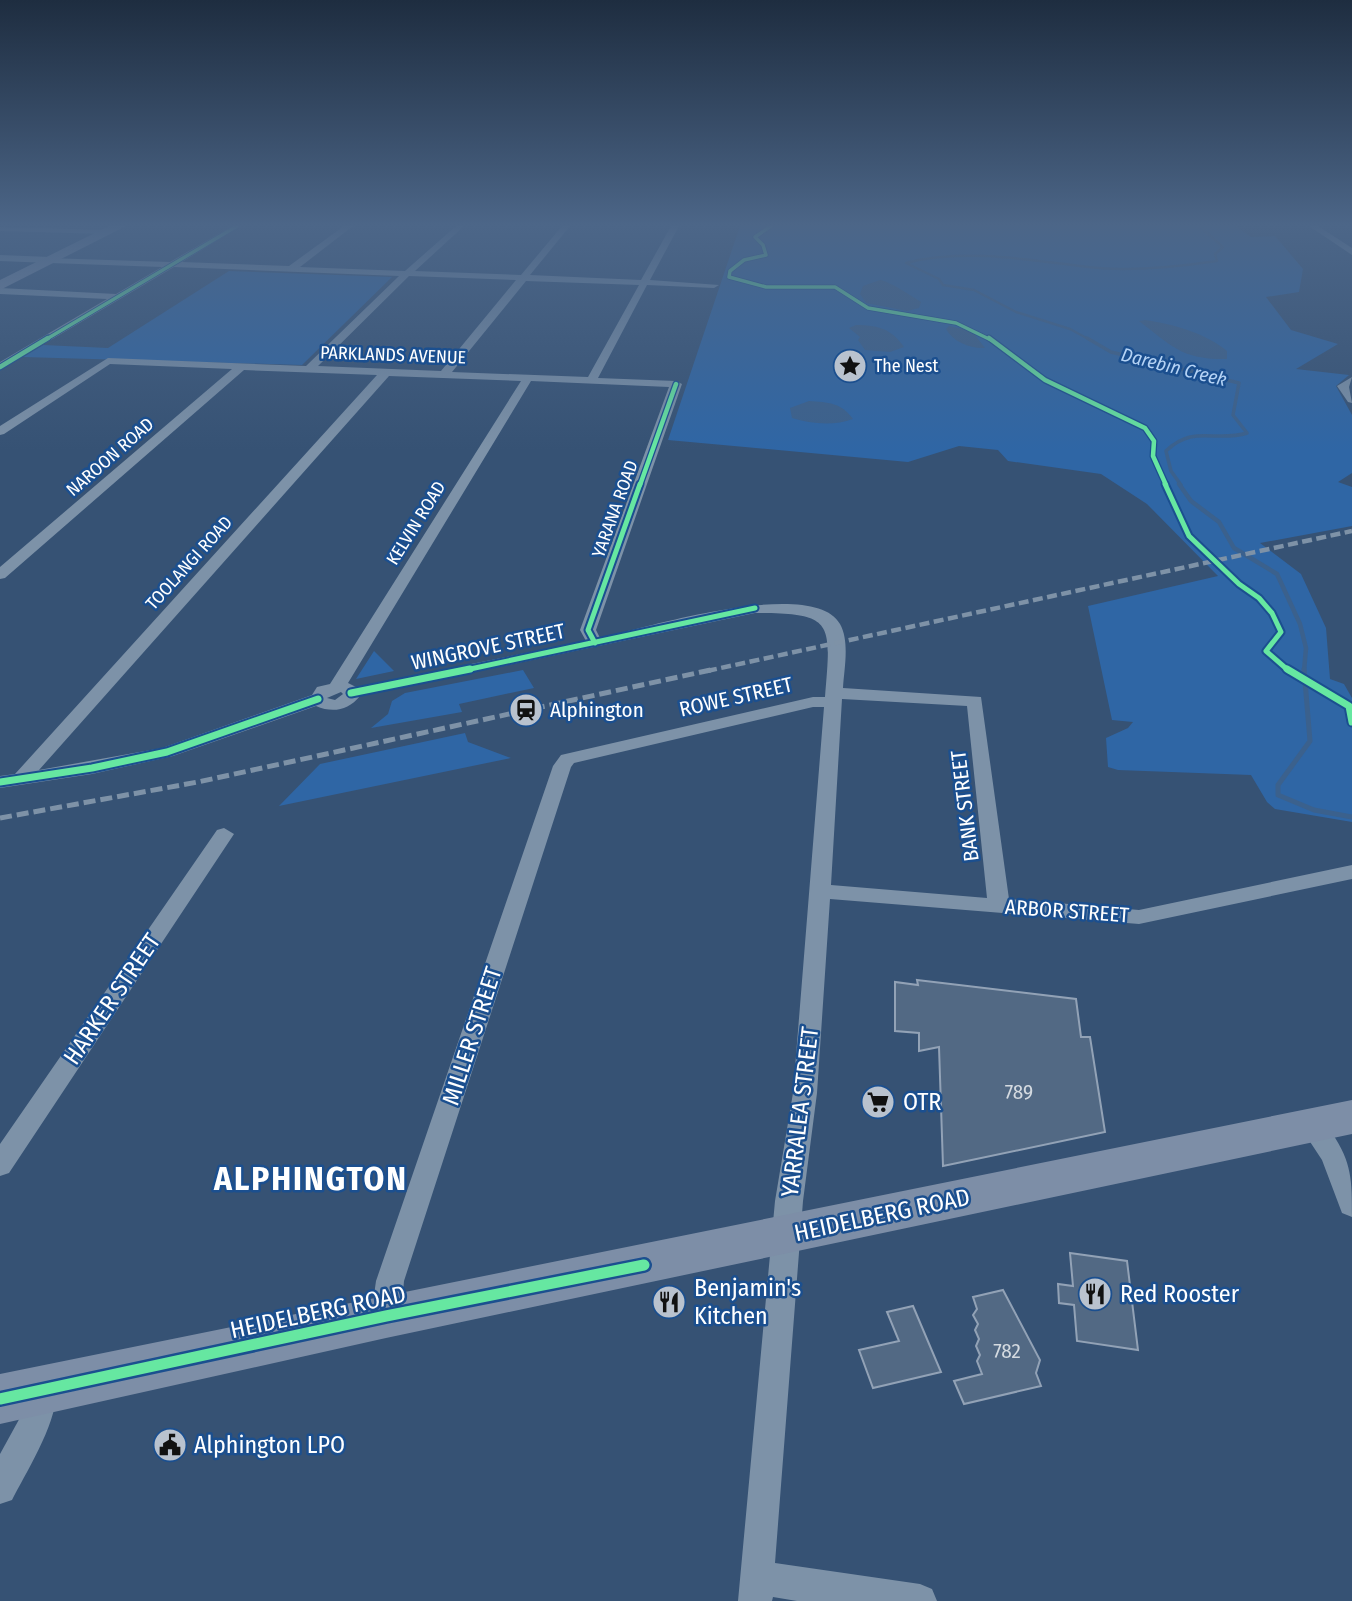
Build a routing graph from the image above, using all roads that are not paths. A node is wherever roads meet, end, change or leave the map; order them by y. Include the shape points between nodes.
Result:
1 (108, 301) edge
2 (378, 301) edge
3 (505, 301) edge
4 (634, 301) edge
5 (243, 366) junction
6 (0, 368) edge
7 (309, 369) junction
8 (386, 372) junction
9 (444, 374) junction
10 (528, 378) junction
11 (1352, 380) edge
12 (591, 381) junction
13 (676, 384) joint
14 (1352, 400) edge
15 (0, 431) edge
16 (0, 575) edge
17 (832, 624) joint
18 (595, 643) junction
19 (344, 690) junction
20 (834, 698) junction
21 (975, 701) joint
22 (568, 759) joint
23 (21, 779) junction
24 (0, 782) edge
25 (224, 834) dead end
26 (1352, 872) edge
27 (821, 891) junction
28 (999, 906) junction
29 (1332, 1121) edge
30 (0, 1165) edge
31 (1352, 1205) edge
32 (786, 1236) junction
33 (386, 1316) junction
34 (21, 1395) edge
35 (0, 1488) edge
36 (756, 1590) edge
37 (920, 1601) edge

1 - 6 street
2 - 7 street
3 - 9 street
4 - 12 street
5 - 7 street, PARKLANDS AVENUE
5 - 15 street, PARKLANDS AVENUE via 108,361
5 - 16 street, NAROON ROAD
7 - 8 street, PARKLANDS AVENUE
8 - 9 street, PARKLANDS AVENUE
8 - 23 street, TOOLANGI ROAD
9 - 10 street, PARKLANDS AVENUE
10 - 12 street, PARKLANDS AVENUE
10 - 19 street, KELVIN ROAD
11 - 14 street via 1343,386
12 - 13 street, PARKLANDS AVENUE
13 - 18 street, YARANA ROAD via 588,630
17 - 18 street, WINGROVE STREET via 801,609 755,608
17 - 20 street, YARRALEA STREET via 837,639
18 - 19 street, WINGROVE STREET
19 - 23 street, WINGROVE STREET via 347,701 327,705 318,699 167,752
20 - 21 street, ROWE STREET
20 - 22 street, ROWE STREET
20 - 27 street, YARRALEA STREET
21 - 28 street, BANK STREET
22 - 33 street, MILLER STREET via 537,834 390,1281
23 - 24 street
25 - 30 street, HARKER STREET
26 - 28 street, ARBOR STREET via 1148,916
27 - 28 street, ARBOR STREET
27 - 32 street, YARRALEA STREET via 806,1093
29 - 31 street via 1334,1156
29 - 32 main road, HEIDELBERG ROAD
32 - 33 main road, HEIDELBERG ROAD
32 - 36 street, YARRALEA STREET
33 - 34 main road, HEIDELBERG ROAD
34 - 35 street via 34,1424
36 - 37 street

